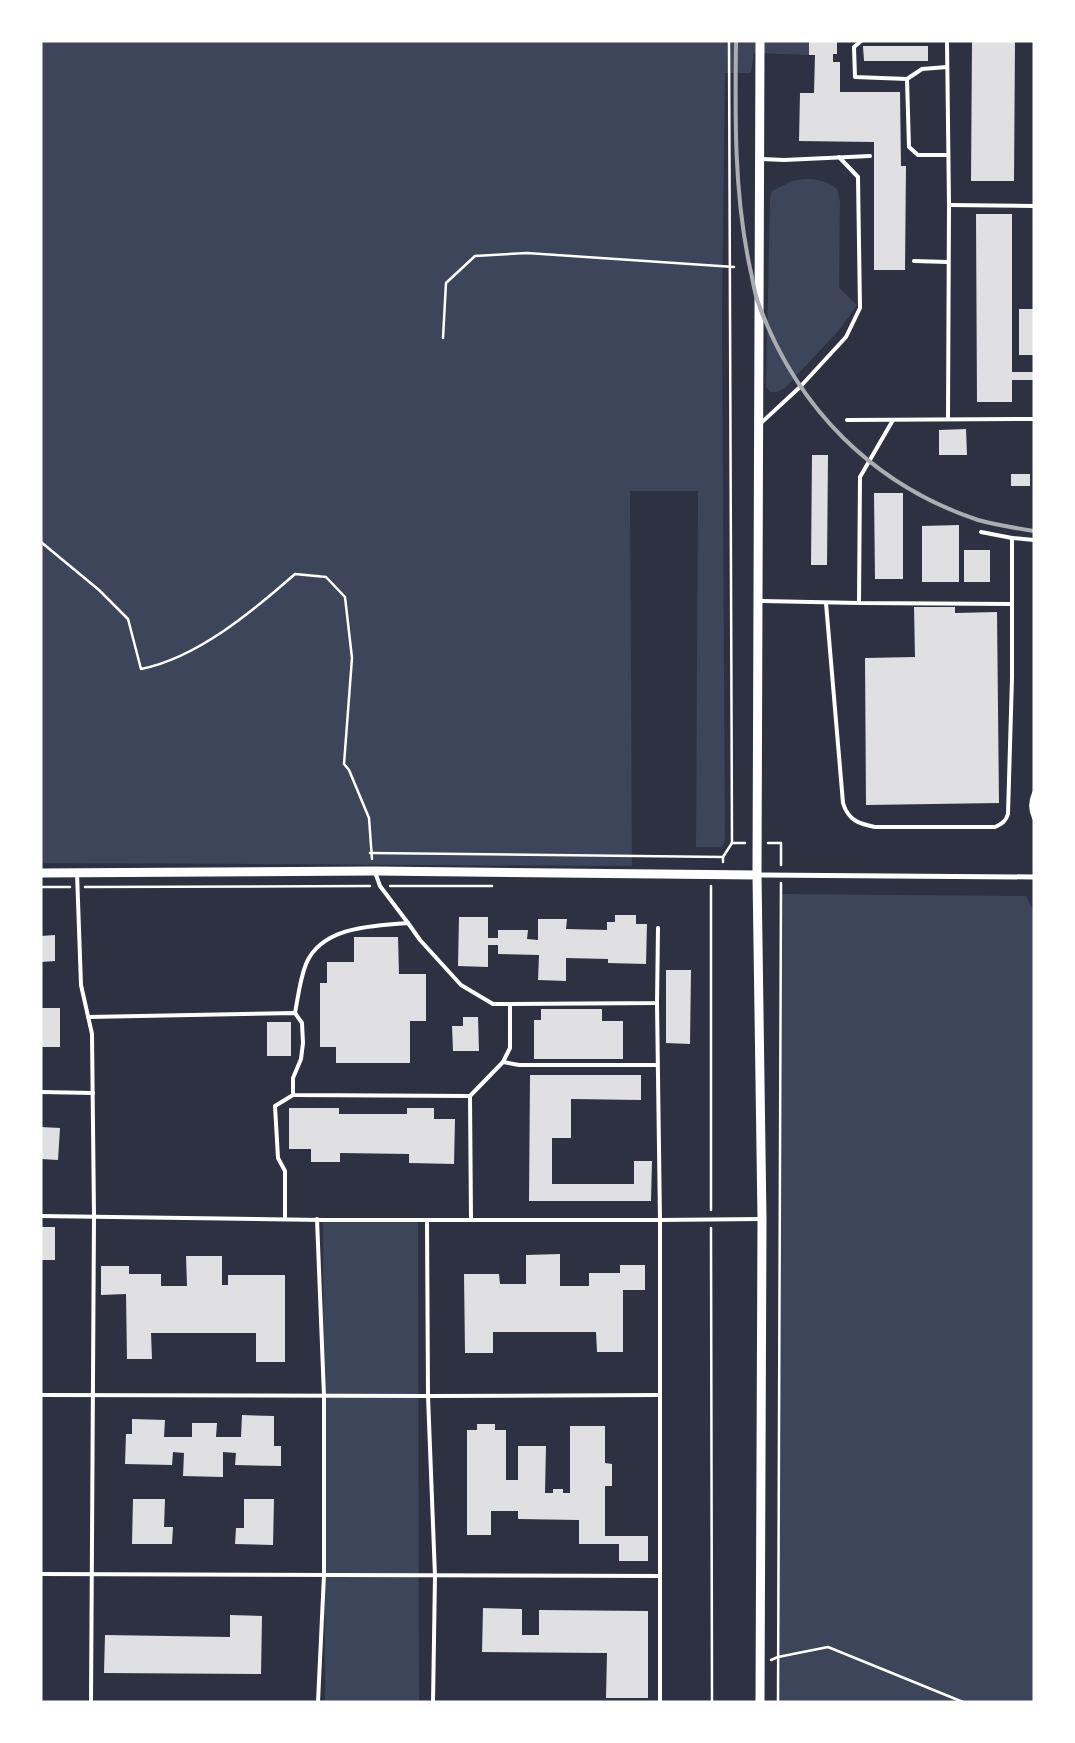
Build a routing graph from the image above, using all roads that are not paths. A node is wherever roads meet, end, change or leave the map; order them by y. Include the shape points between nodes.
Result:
1 (760, 41) edge
2 (862, 41) edge
3 (947, 41) edge
4 (947, 68) junction
5 (908, 79) junction
6 (947, 155) junction
7 (870, 156) dead end
8 (840, 157) junction
9 (759, 160) junction
10 (949, 205) junction
11 (1034, 206) edge
12 (914, 261) dead end
13 (948, 262) junction
14 (1034, 418) edge
15 (948, 419) junction
16 (847, 420) dead end
17 (893, 420) junction
18 (758, 425) junction
19 (981, 532) dead end
20 (1012, 538) junction
21 (1034, 540) edge
22 (757, 602) junction
23 (826, 603) junction
24 (859, 604) junction
25 (1012, 604) junction
26 (1034, 793) edge
27 (1034, 818) edge
28 (375, 871) junction
29 (41, 873) edge
30 (77, 873) junction
31 (756, 875) junction
32 (1034, 877) edge
33 (408, 923) junction
34 (658, 928) dead end
35 (657, 1003) junction
36 (510, 1004) junction
37 (295, 1013) junction
38 (88, 1017) junction
39 (503, 1062) junction
40 (657, 1065) junction
41 (41, 1092) edge
42 (93, 1093) junction
43 (293, 1095) junction
44 (470, 1096) junction
45 (41, 1216) edge
46 (94, 1216) junction
47 (285, 1219) junction
48 (317, 1219) junction
49 (762, 1219) junction
50 (427, 1220) junction
51 (471, 1220) junction
52 (660, 1220) junction
53 (92, 1394) junction
54 (41, 1395) edge
55 (660, 1395) junction
56 (324, 1396) junction
57 (428, 1396) junction
58 (41, 1574) edge
59 (92, 1574) junction
60 (324, 1575) junction
61 (435, 1576) junction
62 (660, 1576) junction
63 (91, 1702) edge
64 (318, 1702) edge
65 (433, 1702) edge
66 (660, 1702) edge
67 (760, 1702) edge

1 - 9 street
2 - 5 lane via 854,48 854,78
3 - 4 lane
4 - 5 lane via 922,70
4 - 6 lane
5 - 6 lane via 909,147 918,155
6 - 10 lane
7 - 8 lane
8 - 9 lane
8 - 18 lane via 858,177 860,308 846,338 800,387
9 - 18 street
10 - 11 lane
10 - 13 lane
12 - 13 lane
13 - 15 lane
14 - 15 lane
15 - 17 lane
16 - 17 lane
17 - 24 lane via 860,477
18 - 22 street
19 - 20 lane
20 - 21 lane
20 - 25 lane
22 - 23 lane
22 - 31 street
23 - 24 lane
23 - 25 lane via 843,803 852,819 875,827 995,827 1006,819
24 - 25 lane
26 - 27 lane via 1030,807
28 - 30 street
28 - 31 street
28 - 33 lane via 380,886
29 - 30 street
30 - 38 lane via 81,985
31 - 32 street
31 - 49 street
33 - 36 lane via 461,985 493,1004
33 - 37 lane via 338,933 320,944 306,963
34 - 35 lane
35 - 36 lane
35 - 40 lane
36 - 39 lane via 510,1048
37 - 38 lane
37 - 43 lane via 302,1023 303,1043 293,1078
38 - 42 lane via 92,1034
39 - 40 lane via 519,1065
39 - 44 lane
40 - 52 lane
41 - 42 lane
42 - 46 lane
43 - 44 lane
43 - 47 lane via 275,1106 278,1158 285,1171
44 - 51 lane
45 - 46 lane
46 - 47 lane
46 - 53 lane
47 - 48 lane
48 - 50 lane
48 - 56 lane
49 - 52 lane
49 - 67 street
50 - 51 lane
50 - 57 lane
51 - 52 lane
52 - 55 lane
53 - 54 lane
53 - 56 lane
53 - 59 lane
55 - 57 lane
55 - 62 lane
56 - 57 lane
56 - 60 lane
57 - 61 lane
58 - 59 lane
59 - 60 lane
59 - 63 lane
60 - 61 lane
60 - 64 lane
61 - 62 lane
61 - 65 lane
62 - 66 lane

